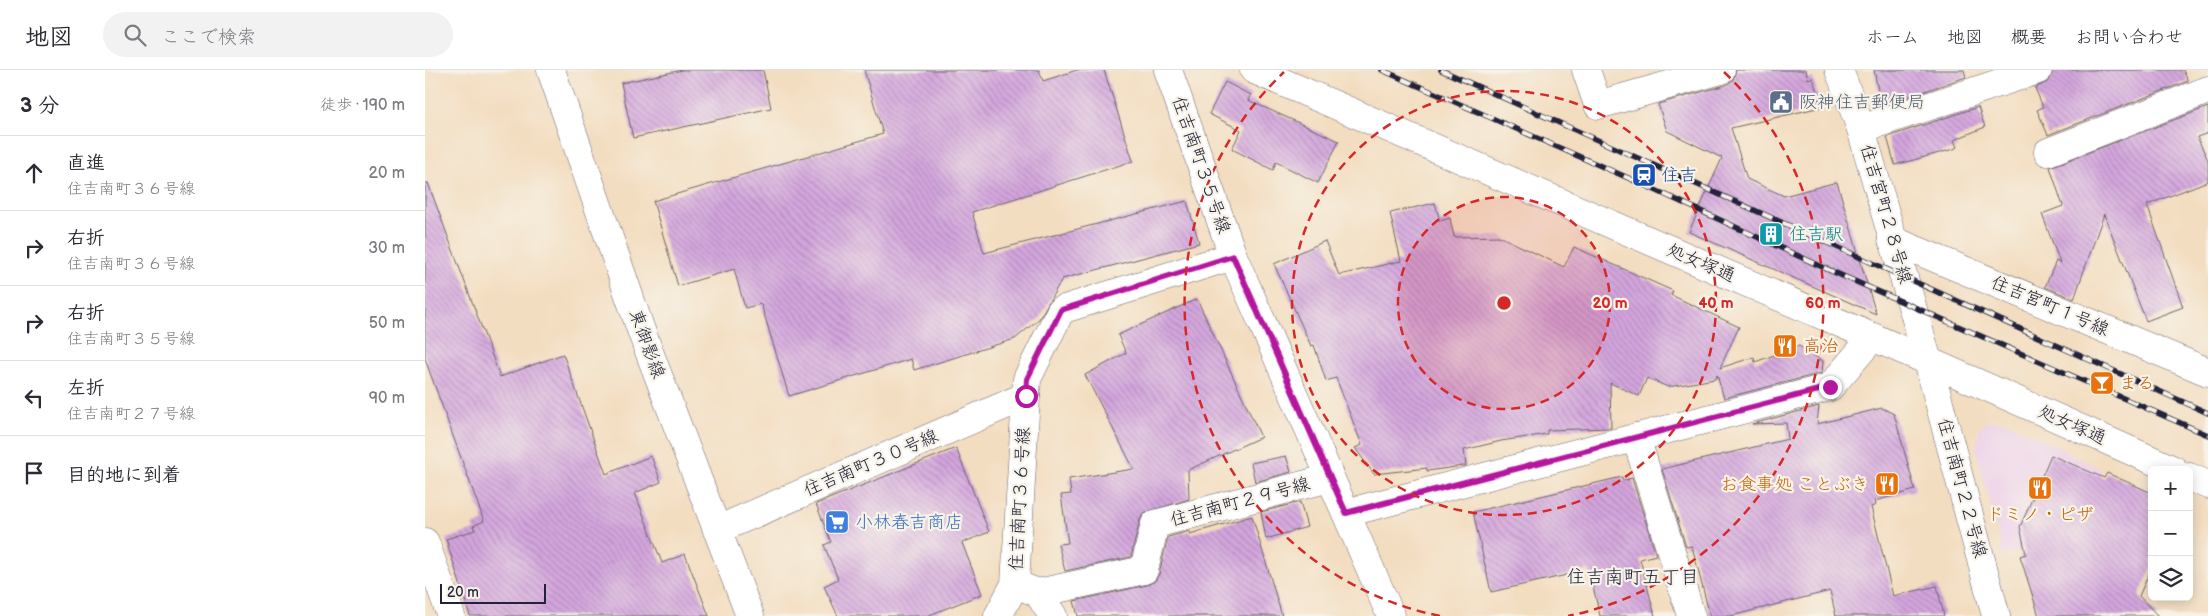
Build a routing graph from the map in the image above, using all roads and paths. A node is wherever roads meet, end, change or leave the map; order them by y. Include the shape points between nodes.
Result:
1 (551, 70) edge
2 (1168, 70) edge
3 (1255, 70) edge
4 (1586, 70) edge
5 (1721, 70) edge
6 (1839, 70) edge
7 (2038, 70) edge
8 (2208, 90) edge
9 (1861, 129) junction
10 (2048, 152) dead end
11 (1892, 240) junction
12 (1233, 256) junction
13 (1873, 337) junction
14 (1928, 360) junction
15 (2208, 372) edge
16 (1026, 396) junction
17 (1637, 437) junction
18 (2165, 466) edge
19 (1330, 478) junction
20 (2193, 479) edge
21 (2208, 485) edge
22 (1346, 513) junction
23 (717, 530) junction
24 (425, 542) edge
25 (1026, 589) junction
26 (451, 616) edge
27 (750, 616) edge
28 (999, 616) edge
29 (1053, 616) edge
30 (1391, 616) edge
31 (1691, 616) edge
32 (1995, 616) edge

1 - 23 street, 東御影線 via 642,333
2 - 12 street, 住吉南町３５号線
3 - 13 street, 処女塚通
4 - 5 street via 1597,105
6 - 9 street, 住吉宮町２８号線
7 - 9 street
8 - 10 street
9 - 11 street, 住吉宮町２８号線
11 - 14 street, 住吉宮町２８号線
11 - 15 street, 住吉宮町１号線
12 - 16 street, 住吉南町３６号線 via 1061,310 1027,379
12 - 19 street, 住吉南町３５号線
13 - 14 street, 処女塚通
13 - 17 street via 1830,387
14 - 18 street, 処女塚通
14 - 32 street, 住吉南町２２号線
16 - 23 street, 住吉南町３０号線
16 - 25 street, 住吉南町３６号線
17 - 22 street
17 - 31 street
19 - 22 street, 住吉南町３５号線
19 - 25 street, 住吉南町２９号線 via 1155,524 1144,570
20 - 21 street
22 - 30 street, 住吉南町３５号線
23 - 27 street, 東御影線
24 - 26 street
25 - 28 street
25 - 29 street, 住吉南町３６号線

